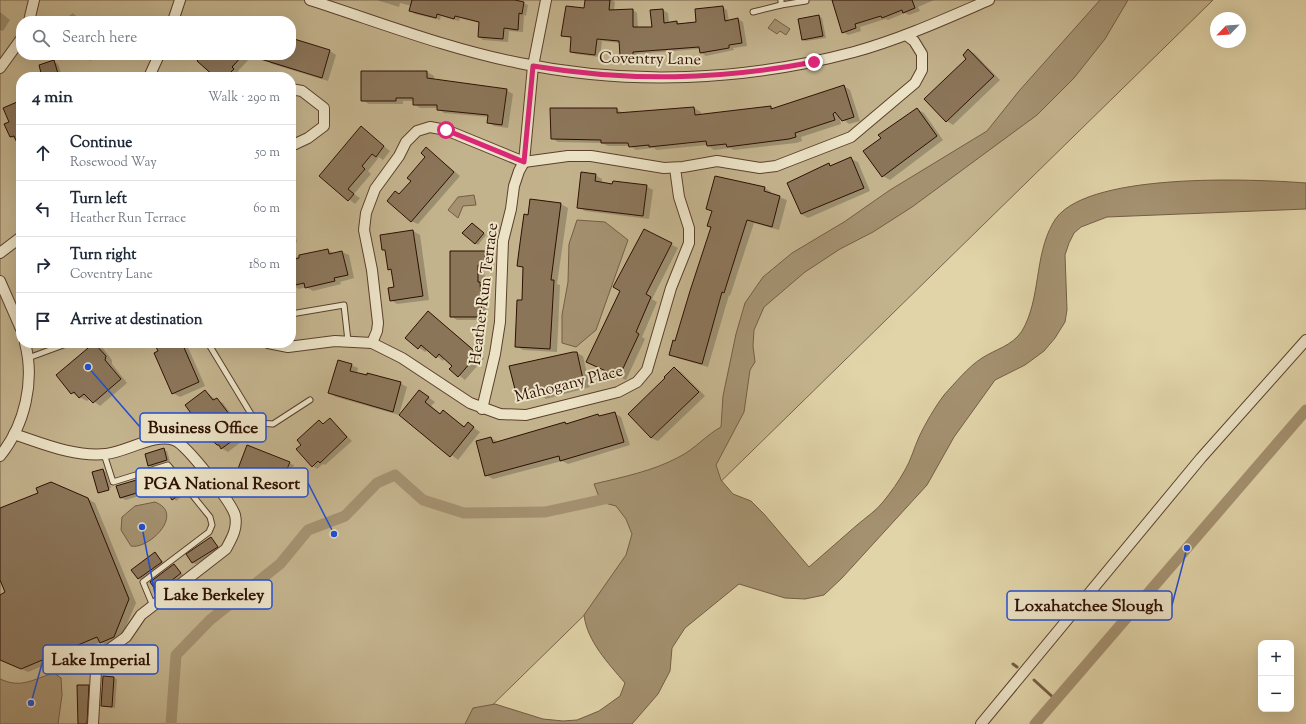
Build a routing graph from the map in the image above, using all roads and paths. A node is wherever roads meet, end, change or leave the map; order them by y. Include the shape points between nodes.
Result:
1 (34, 0) edge
2 (180, 0) edge
3 (310, 0) edge
4 (546, 0) edge
5 (989, 0) edge
6 (806, 2) dead end
7 (781, 3) edge
8 (753, 12) dead end
9 (30, 16) edge
10 (175, 16) edge
11 (906, 35) junction
12 (16, 46) edge
13 (157, 60) edge
14 (533, 66) junction
15 (0, 68) edge
16 (151, 72) edge
17 (296, 90) edge
18 (296, 144) edge
19 (524, 162) junction
20 (675, 168) junction
21 (16, 241) edge
22 (0, 253) edge
23 (0, 281) edge
24 (296, 313) edge
25 (16, 318) edge
26 (1306, 340) edge
27 (348, 341) junction
28 (372, 343) junction
29 (296, 346) edge
30 (26, 348) edge
31 (55, 348) edge
32 (211, 348) edge
33 (28, 358) junction
34 (310, 400) dead end
35 (482, 409) junction
36 (14, 434) junction
37 (104, 454) junction
38 (0, 456) edge
39 (153, 606) junction
40 (93, 724) edge
41 (981, 724) edge

1 - 9 street
2 - 10 street
3 - 14 street, Coventry Lane via 466,50
4 - 14 street, Heather Run Terrace
5 - 11 street, Coventry Lane
6 - 7 lane
7 - 8 lane
11 - 14 street, Coventry Lane via 814,62 731,74 690,77 605,76
11 - 20 street via 914,41 922,54 920,77 851,137 776,166 760,168 717,161
12 - 15 street
13 - 16 street
14 - 19 street, Heather Run Terrace
17 - 18 street via 302,91 324,108 324,126
19 - 20 street via 568,156 591,156 646,166
19 - 28 street via 438,127 417,131 406,142 375,189 366,213 364,230 378,323
19 - 35 street, Heather Run Terrace via 514,186 503,241 500,322
20 - 35 street, Mahogany Place via 679,198 689,228 689,243 671,288 650,362 642,376 631,387 618,392 535,413 509,416
21 - 22 street
23 - 25 street
24 - 27 lane via 344,305
26 - 41 street via 1201,458
27 - 28 street
27 - 29 street
28 - 35 street, Mahogany Place via 402,358
30 - 33 street
31 - 33 lane
32 - 34 lane via 259,423 274,424
33 - 36 street via 30,385
36 - 37 street via 73,453
36 - 38 street
37 - 39 lane via 113,482 168,464 210,517 212,525 209,532 143,582
37 - 39 street via 160,438 173,440 184,446 228,502 234,515 234,536 226,549
39 - 40 street via 142,615 126,637 108,649 99,659

